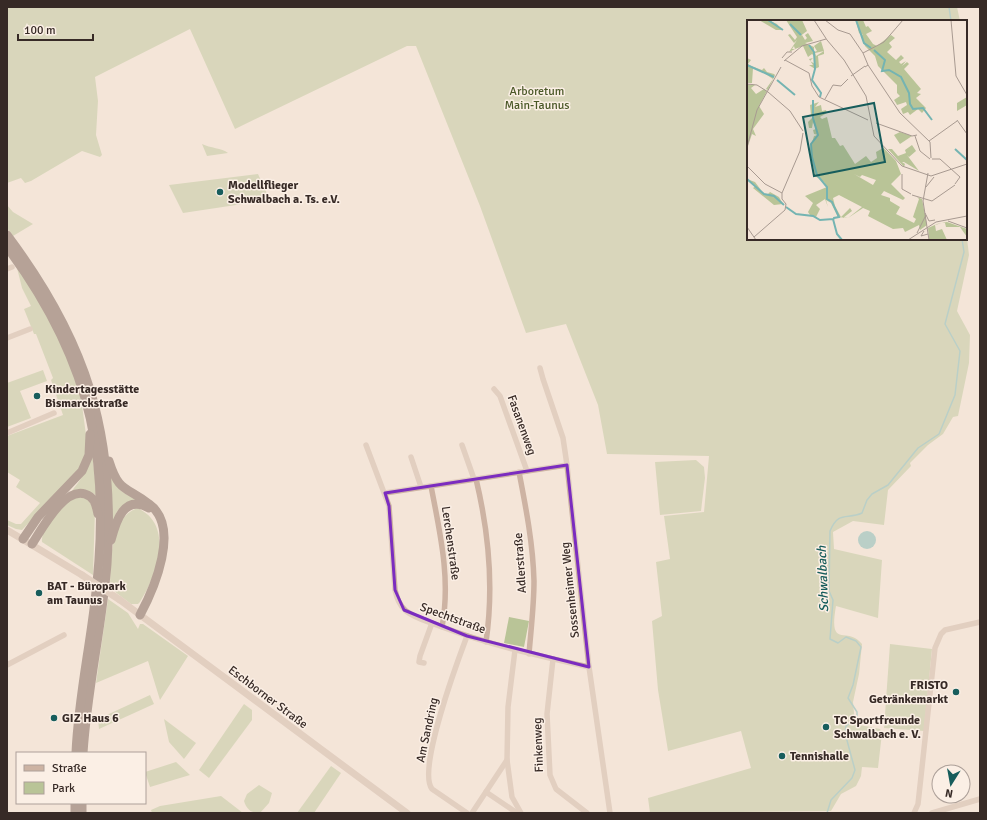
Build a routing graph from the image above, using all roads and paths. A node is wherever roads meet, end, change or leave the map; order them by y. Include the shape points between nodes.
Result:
1 (7, 235) edge
2 (7, 247) edge
3 (30, 329) dead end
4 (7, 338) edge
5 (540, 368) dead end
6 (494, 389) dead end
7 (54, 413) dead end
8 (91, 421) junction
9 (7, 433) edge
10 (103, 443) junction
11 (366, 445) dead end
12 (462, 445) dead end
13 (411, 457) dead end
14 (567, 465) junction
15 (527, 471) junction
16 (519, 472) junction
17 (475, 479) junction
18 (431, 486) junction
19 (421, 487) junction
20 (385, 493) junction
21 (160, 519) junction
22 (7, 530) edge
23 (100, 534) junction
24 (23, 539) junction
25 (32, 544) junction
26 (107, 565) junction
27 (140, 615) junction
28 (980, 622) edge
29 (432, 623) junction
30 (442, 627) junction
31 (64, 635) dead end
32 (467, 636) junction
33 (486, 642) junction
34 (515, 650) junction
35 (529, 654) junction
36 (553, 659) junction
37 (424, 663) dead end
38 (7, 665) edge
39 (589, 667) junction
40 (76, 752) edge
41 (83, 752) edge
42 (507, 760) junction
43 (486, 792) junction
44 (980, 799) edge
45 (405, 812) edge
46 (467, 813) edge
47 (472, 813) edge
48 (517, 813) edge
49 (521, 813) edge
50 (587, 813) edge
51 (610, 813) edge
52 (914, 813) edge
53 (932, 813) edge

1 - 10 highway via 41,284 72,341 89,385
2 - 8 highway via 36,288 58,326 77,371
3 - 4 street
5 - 14 street, Sossenheimer Weg via 563,438
6 - 15 street, Fasanenweg via 500,396
7 - 9 street
8 - 23 highway via 100,474
8 - 24 highway via 89,455 82,471 38,517
10 - 21 highway via 114,476 120,485 149,503
10 - 26 highway via 108,495
11 - 20 street
12 - 17 street
13 - 19 street
14 - 15 street, Fasanenweg
14 - 39 street, Sossenheimer Weg
15 - 16 street, Fasanenweg
16 - 17 street, Fasanenweg
16 - 35 street, Adlerstraße via 530,535 534,579
17 - 18 street, Fasanenweg
17 - 33 street via 487,530 491,574 490,615
18 - 19 street, Fasanenweg
18 - 30 street, Lerchenstraße via 444,561 446,592
19 - 20 street, Fasanenweg
20 - 29 street, Spechtstraße via 389,506 397,598 404,610
21 - 26 highway via 144,505 133,505 122,511 116,522
21 - 27 highway via 163,530 162,556 154,584
22 - 24 street, Eschborner Straße
23 - 25 highway via 94,500 87,494 77,493 68,497 56,509
23 - 40 highway via 94,608 80,704
24 - 25 street, Eschborner Straße
25 - 27 street, Eschborner Straße, bridge
26 - 41 highway via 87,705
27 - 45 street, Eschborner Straße
28 - 52 street via 945,630 935,648 918,804
29 - 30 street, Spechtstraße
29 - 37 street via 420,656 419,662
30 - 32 street, Spechtstraße
31 - 38 street
32 - 33 street, Spechtstraße
32 - 46 street, Am Sandring via 442,704 428,782 432,788
33 - 34 street, Spechtstraße
34 - 35 street, Spechtstraße
34 - 42 street via 508,707
35 - 36 street, Spechtstraße
36 - 39 street, Spechtstraße
36 - 50 street, Finkenweg via 548,714 550,775 556,789
39 - 51 street, Sossenheimer Weg
42 - 43 street
42 - 49 street via 512,797
43 - 47 street
43 - 48 street
44 - 53 street

